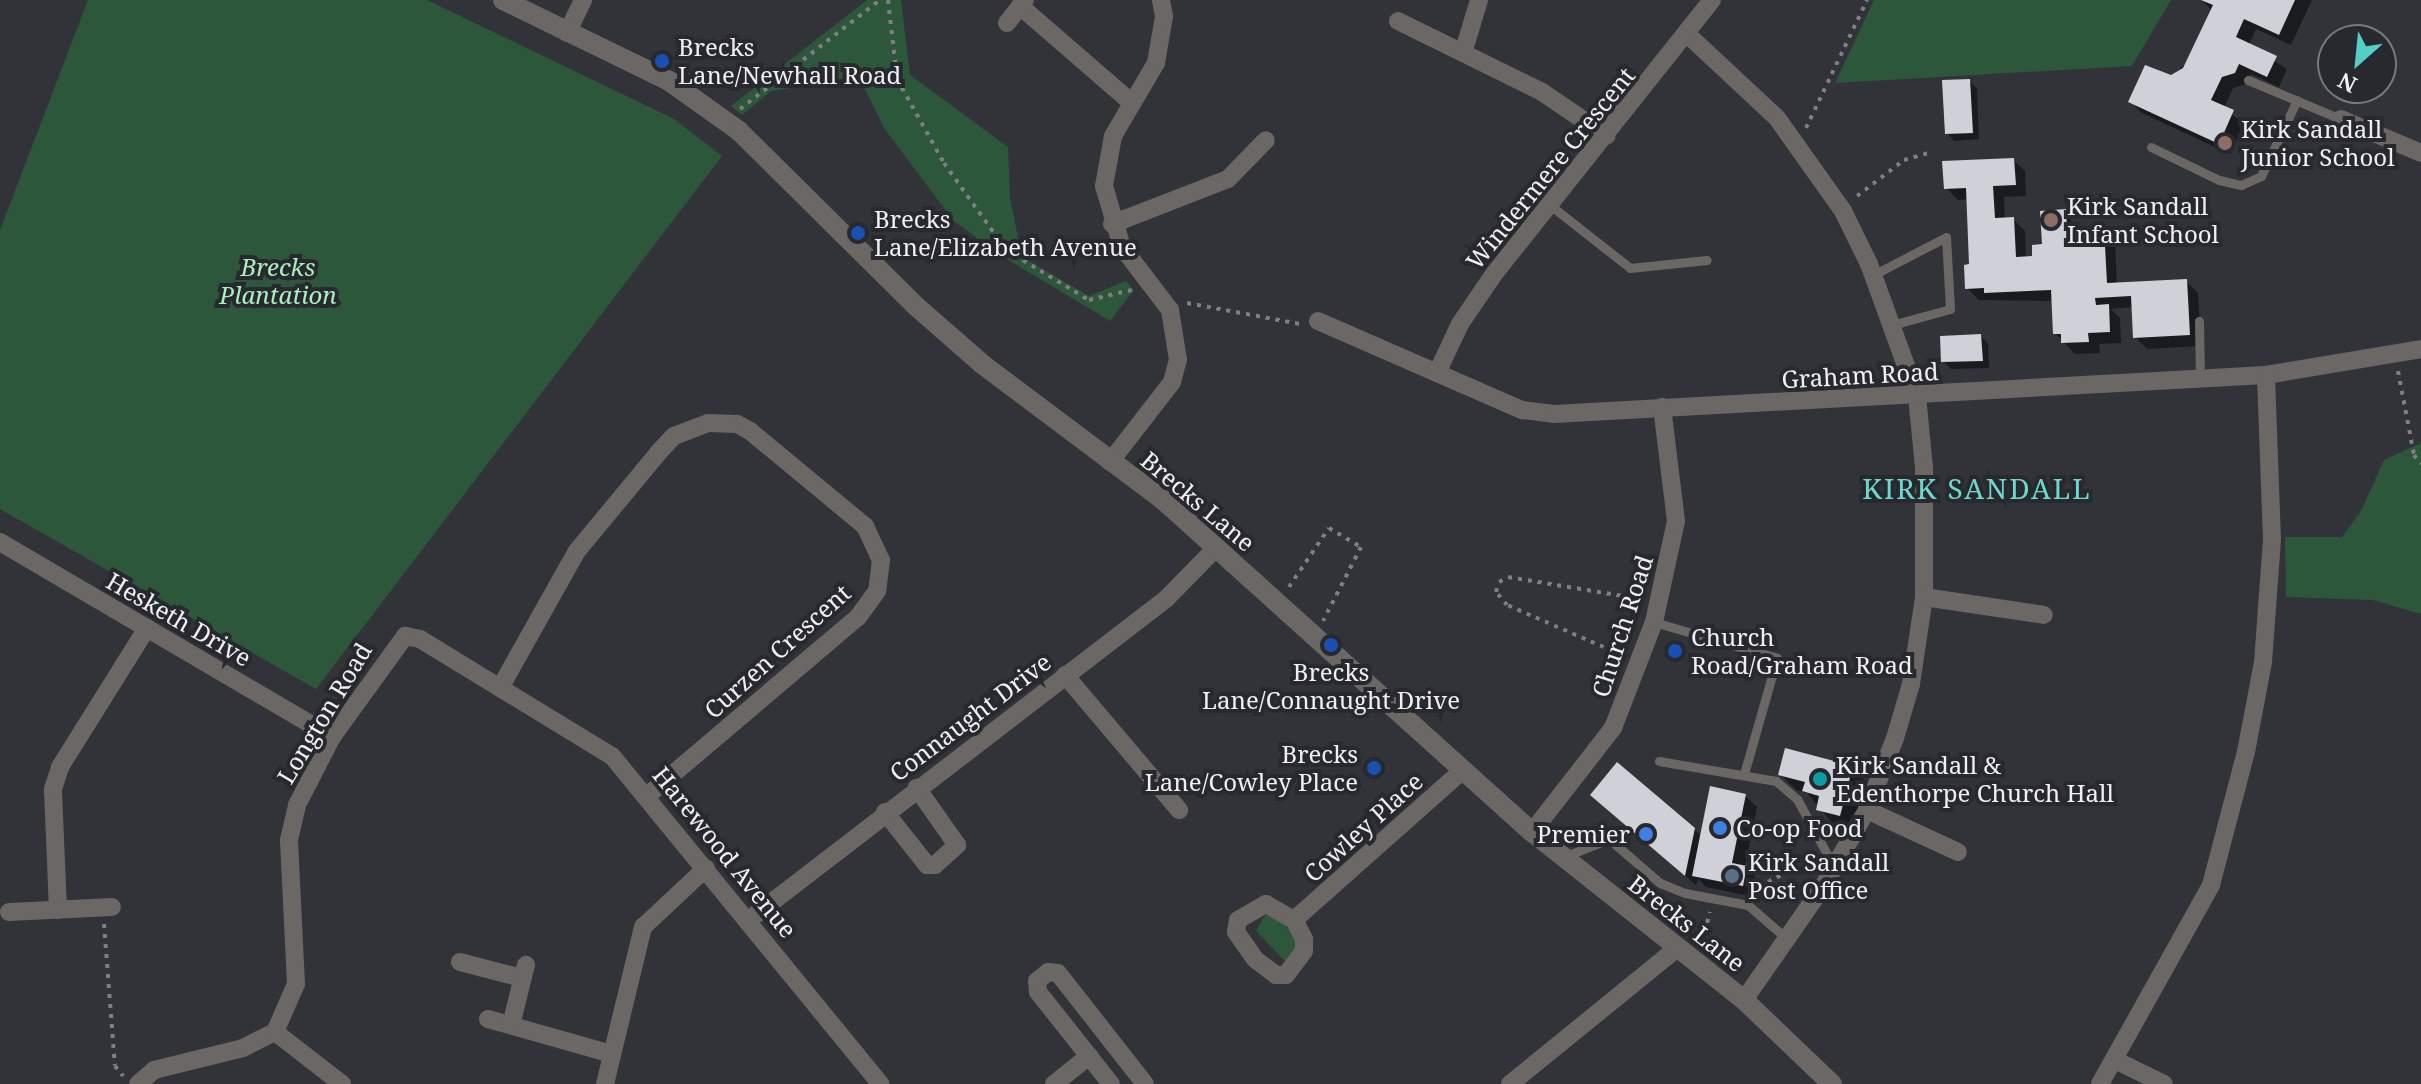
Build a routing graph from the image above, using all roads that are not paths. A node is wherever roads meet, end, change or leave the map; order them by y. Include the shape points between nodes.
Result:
1 (503, 0) edge
2 (583, 0) edge
3 (1161, 0) edge
4 (1479, 0) edge
5 (1712, 0) edge
6 (1023, 3) edge
7 (1398, 21) dead end
8 (1007, 23) dead end
9 (567, 33) junction
10 (1687, 34) junction
11 (1464, 50) junction
12 (2248, 80) dead end
13 (2297, 100) junction
14 (1132, 103) junction
15 (2341, 119) joint
16 (1607, 136) junction
17 (1266, 140) dead end
18 (2151, 147) dead end
19 (2421, 153) edge
20 (1550, 205) junction
21 (1112, 224) junction
22 (1707, 260) dead end
23 (1873, 275) junction
24 (1318, 321) road end
25 (2199, 321) dead end
26 (1892, 325) junction
27 (2421, 349) edge
28 (1437, 373) junction
29 (2266, 375) junction
30 (2200, 379) junction
31 (1917, 396) junction
32 (1662, 407) junction
33 (1110, 462) junction
34 (0, 542) edge
35 (1216, 548) junction
36 (1924, 597) junction
37 (2044, 615) dead end
38 (1654, 622) junction
39 (147, 628) junction
40 (1065, 675) junction
41 (500, 688) junction
42 (332, 737) junction
43 (1659, 761) dead end
44 (1463, 770) junction
45 (1744, 774) junction
46 (917, 788) junction
47 (648, 795) junction
48 (1179, 810) dead end
49 (1867, 810) junction
50 (885, 812) junction
51 (1532, 832) junction
52 (1958, 852) dead end
53 (1563, 857) junction
54 (1830, 860) junction
55 (706, 868) junction
56 (107, 907) road end
57 (58, 910) junction
58 (9, 912) dead end
59 (750, 919) junction
60 (1294, 920) dead end
61 (1787, 939) junction
62 (1676, 949) junction
63 (460, 962) dead end
64 (1744, 1000) junction
65 (488, 1019) dead end
66 (511, 1025) junction
67 (275, 1032) junction
68 (612, 1054) junction
69 (1089, 1056) junction
70 (2117, 1061) junction
71 (138, 1084) edge
72 (342, 1084) edge
73 (605, 1084) edge
74 (880, 1084) edge
75 (1054, 1084) edge
76 (1111, 1084) edge
77 (1145, 1084) edge
78 (1510, 1084) edge
79 (1832, 1084) edge
80 (2100, 1084) edge
81 (2164, 1084) edge

1 - 9 street, Brecks Lane
2 - 9 street
3 - 14 street via 1164,16 1156,63
4 - 11 street
5 - 10 street, Windermere Crescent
6 - 8 street
6 - 14 street
7 - 11 street
9 - 33 street, Brecks Lane via 669,81 726,122 917,307
10 - 16 street, Windermere Crescent
10 - 23 street via 1777,118 1798,145 1843,211
11 - 16 street via 1542,92
12 - 13 lane
13 - 15 lane
13 - 18 lane via 2261,176 2241,185
14 - 21 street via 1106,161 1104,186
15 - 19 street
16 - 20 street, Windermere Crescent
17 - 21 street via 1228,179
20 - 22 lane via 1630,268
20 - 28 street, Windermere Crescent via 1460,324
21 - 33 street via 1122,247 1163,298 1178,340 1172,382
23 - 26 street
23 - 26 lane via 1946,237 1950,309
24 - 28 street, Graham Road
25 - 30 lane
26 - 31 street
27 - 29 street, Graham Road
28 - 32 street, Graham Road via 1522,410 1554,414
29 - 30 street, Graham Road
29 - 70 street via 2272,540 2263,662 2246,752 2211,885
30 - 31 street, Graham Road
31 - 32 street, Graham Road
31 - 36 street via 1924,467
32 - 38 street, Church Road via 1676,521
33 - 35 street, Brecks Lane
34 - 39 street, Hesketh Drive
35 - 40 street, Connaught Drive via 1166,599
35 - 44 street, Brecks Lane
36 - 37 street
36 - 49 street via 1911,684
38 - 45 lane via 1777,658
38 - 51 street, Church Road via 1613,728
39 - 42 street, Hesketh Drive
39 - 57 street via 60,767 53,789
40 - 46 street, Connaught Drive
40 - 48 street
41 - 42 street, Longton Road via 420,639 405,636
41 - 47 street, Harewood Avenue via 612,756
41 - 47 street, Curzen Crescent via 577,551 666,444 690,427 708,423 737,424 750,431 865,526 881,560 877,591 858,617
42 - 67 street, Longton Road via 292,818 296,984
43 - 45 lane
44 - 51 street, Brecks Lane
44 - 60 street, Cowley Place
45 - 54 lane via 1776,781 1790,791
46 - 50 street, Connaught Drive
46 - 50 street via 957,845 935,865 927,865
47 - 55 street, Harewood Avenue
49 - 52 street
49 - 54 street
50 - 59 street, Connaught Drive
51 - 53 street, Brecks Lane
53 - 61 lane via 1609,839 1660,883 1748,905
53 - 62 street, Brecks Lane
54 - 61 street
55 - 59 street, Harewood Avenue
55 - 68 street via 643,927
56 - 57 street
57 - 58 street
59 - 74 street, Harewood Avenue
61 - 64 street
62 - 64 street, Brecks Lane
62 - 78 street
63 - 66 street via 524,971
64 - 79 street, Brecks Lane
65 - 66 street
66 - 68 street
67 - 71 street via 243,1048 154,1070
67 - 72 street
68 - 73 street
69 - 75 street
69 - 76 street
69 - 77 street via 1038,992 1037,981 1048,972 1058,973
70 - 80 street
70 - 81 street

